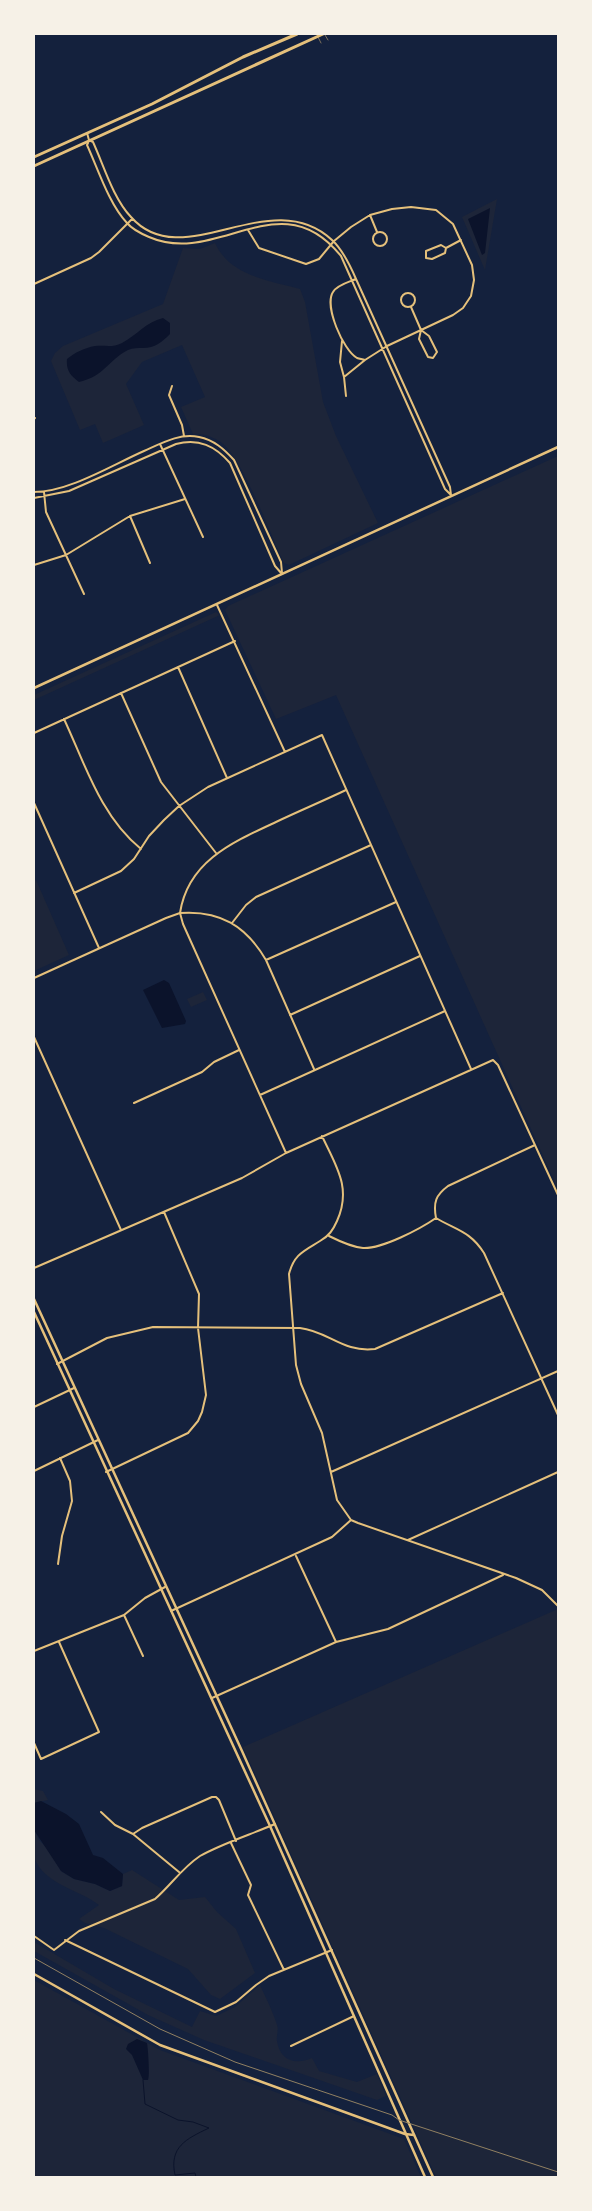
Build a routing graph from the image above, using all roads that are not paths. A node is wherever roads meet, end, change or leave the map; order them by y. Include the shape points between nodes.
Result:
1 (297, 34) edge
2 (324, 34) edge
3 (317, 35) edge
4 (328, 40) dead end
5 (321, 42) dead end
6 (86, 133) junction
7 (89, 140) junction
8 (34, 157) edge
9 (34, 166) edge
10 (370, 215) junction
11 (132, 219) junction
12 (127, 224) junction
13 (248, 230) junction
14 (377, 232) junction
15 (461, 240) junction
16 (334, 241) junction
17 (331, 244) junction
18 (446, 248) junction
19 (356, 278) junction
20 (352, 281) junction
21 (34, 284) edge
22 (411, 306) junction
23 (421, 330) junction
24 (342, 341) junction
25 (387, 346) junction
26 (382, 349) junction
27 (365, 360) junction
28 (344, 377) junction
29 (172, 386) dead end
30 (346, 396) dead end
31 (184, 436) junction
32 (160, 443) junction
33 (558, 447) edge
34 (163, 450) junction
35 (240, 472) junction
36 (235, 475) junction
37 (86, 477) junction
38 (89, 483) junction
39 (34, 492) edge
40 (44, 492) junction
41 (451, 495) junction
42 (34, 498) edge
43 (44, 498) junction
44 (186, 499) junction
45 (130, 516) junction
46 (203, 537) dead end
47 (66, 555) junction
48 (150, 563) dead end
49 (34, 565) edge
50 (282, 574) junction
51 (84, 594) dead end
52 (217, 605) junction
53 (235, 641) junction
54 (178, 667) junction
55 (34, 688) edge
56 (120, 693) junction
57 (64, 719) junction
58 (34, 733) edge
59 (285, 752) junction
60 (228, 778) junction
61 (346, 790) junction
62 (34, 802) edge
63 (179, 806) junction
64 (371, 845) junction
65 (141, 849) junction
66 (216, 853) junction
67 (74, 894) junction
68 (396, 902) junction
69 (180, 913) junction
70 (232, 923) junction
71 (99, 948) junction
72 (420, 956) junction
73 (266, 960) junction
74 (34, 978) edge
75 (445, 1011) junction
76 (290, 1015) junction
77 (34, 1037) edge
78 (239, 1050) junction
79 (314, 1069) junction
80 (471, 1070) junction
81 (259, 1095) junction
82 (134, 1103) dead end
83 (322, 1136) junction
84 (535, 1145) junction
85 (286, 1153) junction
86 (558, 1195) edge
87 (164, 1212) junction
88 (436, 1218) junction
89 (121, 1230) junction
90 (329, 1236) junction
91 (34, 1268) edge
92 (503, 1293) junction
93 (34, 1299) edge
94 (34, 1312) edge
95 (198, 1328) junction
96 (292, 1329) junction
97 (62, 1361) junction
98 (57, 1364) junction
99 (558, 1371) edge
100 (542, 1379) junction
101 (74, 1388) junction
102 (69, 1390) junction
103 (34, 1407) edge
104 (558, 1415) edge
105 (98, 1440) junction
106 (92, 1442) junction
107 (60, 1458) junction
108 (111, 1470) junction
109 (34, 1471) edge
110 (106, 1472) junction
111 (331, 1472) junction
112 (558, 1472) edge
113 (351, 1520) junction
114 (406, 1541) junction
115 (295, 1555) junction
116 (58, 1564) dead end
117 (503, 1575) junction
118 (165, 1587) junction
119 (160, 1589) junction
120 (558, 1606) edge
121 (176, 1609) junction
122 (170, 1611) junction
123 (124, 1615) junction
124 (59, 1642) junction
125 (336, 1642) junction
126 (34, 1651) edge
127 (143, 1656) dead end
128 (217, 1696) junction
129 (212, 1698) junction
130 (34, 1743) edge
131 (101, 1812) dead end
132 (275, 1824) junction
133 (270, 1826) junction
134 (133, 1834) junction
135 (237, 1841) junction
136 (231, 1843) junction
137 (179, 1872) junction
138 (34, 1936) edge
139 (65, 1940) junction
140 (332, 1950) junction
141 (327, 1953) junction
142 (284, 1970) junction
143 (34, 1974) edge
144 (354, 2016) junction
145 (291, 2046) dead end
146 (405, 2134) junction
147 (414, 2135) junction
148 (425, 2177) edge
149 (433, 2177) edge

1 - 6 main road
2 - 3 main road
2 - 4 lane
3 - 5 lane
3 - 7 main road
6 - 7 street
6 - 8 main road
7 - 9 main road
7 - 11 street via 93,142
7 - 12 street via 87,145
10 - 14 street
10 - 15 street via 400,208 436,210 451,220
10 - 16 street
11 - 12 street
11 - 16 street via 157,235 184,238 283,218 321,230
12 - 13 street via 159,242 186,244
12 - 21 street via 90,258
13 - 17 street via 291,224 317,234
13 - 17 street via 259,248 306,264 319,259
14 - 14 street via 373,242 383,246 387,236
15 - 18 street
15 - 23 street via 472,265 471,296 456,314
16 - 17 street
16 - 19 street
17 - 20 street via 341,256
18 - 18 street via 441,245 428,250 425,256 432,259 445,253
19 - 20 street
19 - 25 street
20 - 24 street via 335,289 331,297 336,328
20 - 26 street
22 - 22 street via 415,296 405,293 401,297 402,302
22 - 23 street
23 - 23 street via 429,336 437,352 433,358 428,357 419,339
23 - 25 street
24 - 27 street via 357,358
24 - 28 street via 340,362
25 - 26 street
25 - 41 street
26 - 27 street
26 - 41 street via 445,489
27 - 28 street
28 - 30 street
29 - 31 street via 169,395
31 - 32 street
31 - 35 street via 199,437 222,448
32 - 34 street
32 - 37 street
33 - 41 main road
34 - 36 street via 181,443 209,445 230,463
34 - 38 street
34 - 44 street
35 - 36 street
35 - 50 street via 281,562
36 - 50 street via 275,566
37 - 38 street
37 - 40 street
38 - 43 street
39 - 40 street
40 - 43 street
41 - 50 main road
42 - 43 street
43 - 47 street via 46,512
44 - 45 street
44 - 46 street
45 - 47 street
45 - 48 street
47 - 49 street
47 - 51 street
50 - 52 main road
52 - 53 street
52 - 55 main road
53 - 54 street
53 - 59 street
54 - 56 street
54 - 60 street
56 - 57 street
56 - 63 street via 161,782
57 - 58 street
57 - 65 street via 106,808 124,834
59 - 60 street
59 - 61 street via 322,735
60 - 63 street
61 - 64 street
61 - 66 street
62 - 67 street
63 - 65 street via 149,836
63 - 66 street
64 - 68 street
64 - 70 street via 256,897
65 - 67 street via 116,874
66 - 69 street via 193,878
67 - 71 street
68 - 72 street
68 - 73 street
69 - 70 street via 199,912
69 - 71 street
69 - 78 street
70 - 73 street via 246,932
71 - 74 street
72 - 75 street
72 - 76 street
73 - 76 street
75 - 79 street
75 - 80 street
76 - 79 street
77 - 89 street
78 - 81 street
78 - 82 street via 202,1072
79 - 81 street
80 - 83 street
80 - 84 street via 493,1060 498,1065
81 - 85 street
83 - 85 street
83 - 90 street via 340,1175 344,1198
84 - 86 street
84 - 88 street via 448,1186 435,1199
85 - 87 street via 242,1178
87 - 89 street
87 - 95 street via 199,1294
88 - 90 street via 379,1246 363,1248
88 - 92 street via 466,1232 476,1241
89 - 91 street
90 - 96 street via 292,1262 289,1274
92 - 96 street via 374,1349 360,1351 309,1329
92 - 100 street
93 - 97 main road
94 - 98 main road
95 - 96 street
95 - 97 street via 137,1330 107,1338
95 - 108 street via 206,1395 198,1421 176,1440
96 - 111 street via 301,1384 322,1433
97 - 98 street
97 - 101 main road
98 - 102 main road
99 - 100 street
100 - 104 street
100 - 111 street
101 - 102 street
101 - 105 main road
102 - 103 street
102 - 106 main road
105 - 106 street
105 - 108 main road
106 - 107 street
106 - 110 main road
107 - 109 street
107 - 116 street via 70,1481 72,1501
108 - 110 street
108 - 118 main road
110 - 119 main road
111 - 113 street via 337,1500
112 - 114 street
113 - 114 street
113 - 115 street via 332,1537
114 - 117 street
115 - 121 street
115 - 125 street
117 - 120 street via 536,1587
117 - 125 street via 388,1629
118 - 119 street
118 - 121 main road
119 - 122 main road
119 - 123 street
121 - 122 street
121 - 128 main road
122 - 129 main road
123 - 124 street
123 - 127 street
124 - 126 street
124 - 130 street via 99,1732 41,1759
125 - 128 street
128 - 129 street
128 - 132 main road
129 - 133 main road
131 - 134 street
132 - 133 street
132 - 140 main road
133 - 135 street
133 - 141 main road
134 - 135 street via 216,1797
134 - 137 street
135 - 136 street
136 - 137 street via 200,1856
136 - 142 street via 251,1885 248,1895
137 - 139 street via 155,1899
138 - 139 street via 54,1950
139 - 142 street via 215,2012 236,2002 262,1980
140 - 141 street
140 - 147 main road
141 - 142 street
141 - 144 main road
143 - 146 main road via 160,2045
144 - 145 street
144 - 146 main road
146 - 147 main road
146 - 148 main road
147 - 149 main road

